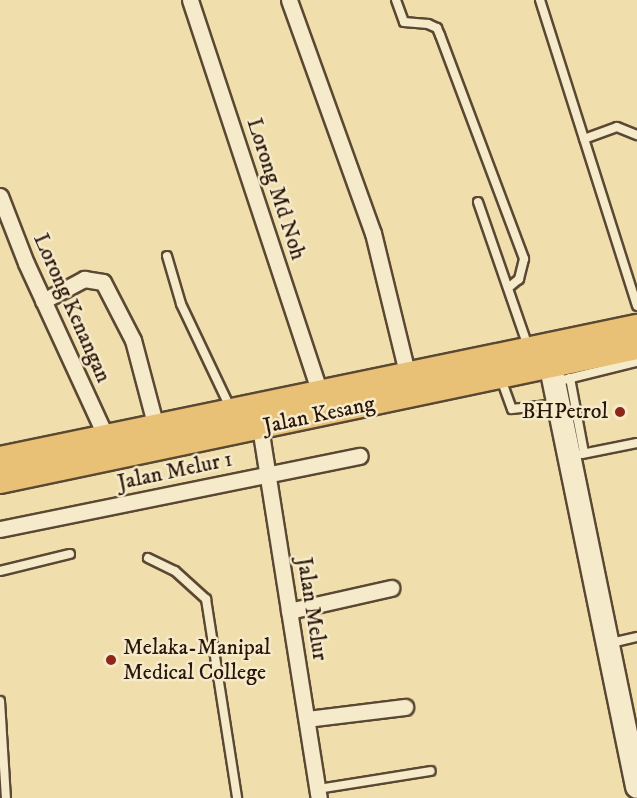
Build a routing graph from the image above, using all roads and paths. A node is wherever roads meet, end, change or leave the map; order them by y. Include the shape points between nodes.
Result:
1 (190, 0) edge
2 (289, 0) edge
3 (396, 0) edge
4 (540, 0) edge
5 (637, 135) edge
6 (584, 139) junction
7 (0, 196) edge
8 (477, 202) dead end
9 (167, 256) dead end
10 (637, 272) edge
11 (627, 274) junction
12 (508, 288) junction
13 (43, 301) junction
14 (637, 306) edge
15 (636, 350) edge
16 (404, 364) junction
17 (548, 367) junction
18 (500, 377) junction
19 (320, 393) junction
20 (232, 411) junction
21 (156, 427) junction
22 (260, 427) junction
23 (106, 437) junction
24 (637, 443) edge
25 (577, 455) junction
26 (360, 456) dead end
27 (0, 459) edge
28 (268, 474) junction
29 (0, 481) edge
30 (0, 529) edge
31 (70, 554) dead end
32 (148, 558) dead end
33 (0, 571) edge
34 (391, 588) dead end
35 (290, 610) junction
36 (637, 637) edge
37 (607, 644) junction
38 (0, 701) edge
39 (405, 707) dead end
40 (307, 719) junction
41 (431, 771) dead end
42 (637, 787) edge
43 (318, 794) edge
44 (6, 798) edge
45 (237, 798) edge

1 - 19 street, Lorong Md Noh
2 - 16 street via 373,233
3 - 12 lane via 404,22 428,24 437,28 440,35 524,259 519,279
4 - 6 lane
5 - 6 lane via 617,127
6 - 11 lane
7 - 13 street, Lorong Kenangan
8 - 12 lane
9 - 20 lane via 181,304
10 - 11 lane
11 - 14 lane
12 - 17 lane via 520,321
13 - 21 street via 84,279 103,282 133,340
13 - 23 street, Lorong Kenangan
15 - 17 main road, Jalan Kesang
15 - 17 lane
16 - 17 main road, Jalan Kesang
16 - 19 main road, Jalan Kesang
17 - 18 main road, Jalan Kesang
17 - 18 lane via 512,409
17 - 25 street
18 - 22 main road, Jalan Kesang
19 - 20 main road, Jalan Kesang
20 - 21 main road, Jalan Kesang
21 - 23 main road, Jalan Kesang
22 - 28 street, Jalan Melur
22 - 29 main road, Jalan Kesang
23 - 27 main road, Jalan Kesang
24 - 25 lane
25 - 37 street
26 - 28 street, Jalan Melur 1
28 - 30 street, Jalan Melur 1
28 - 35 street, Jalan Melur
31 - 33 lane
32 - 45 lane via 175,571 206,599
34 - 35 street
35 - 40 street, Jalan Melur
36 - 37 lane
37 - 42 street
38 - 44 lane
39 - 40 street
40 - 43 street, Jalan Melur
41 - 43 lane

